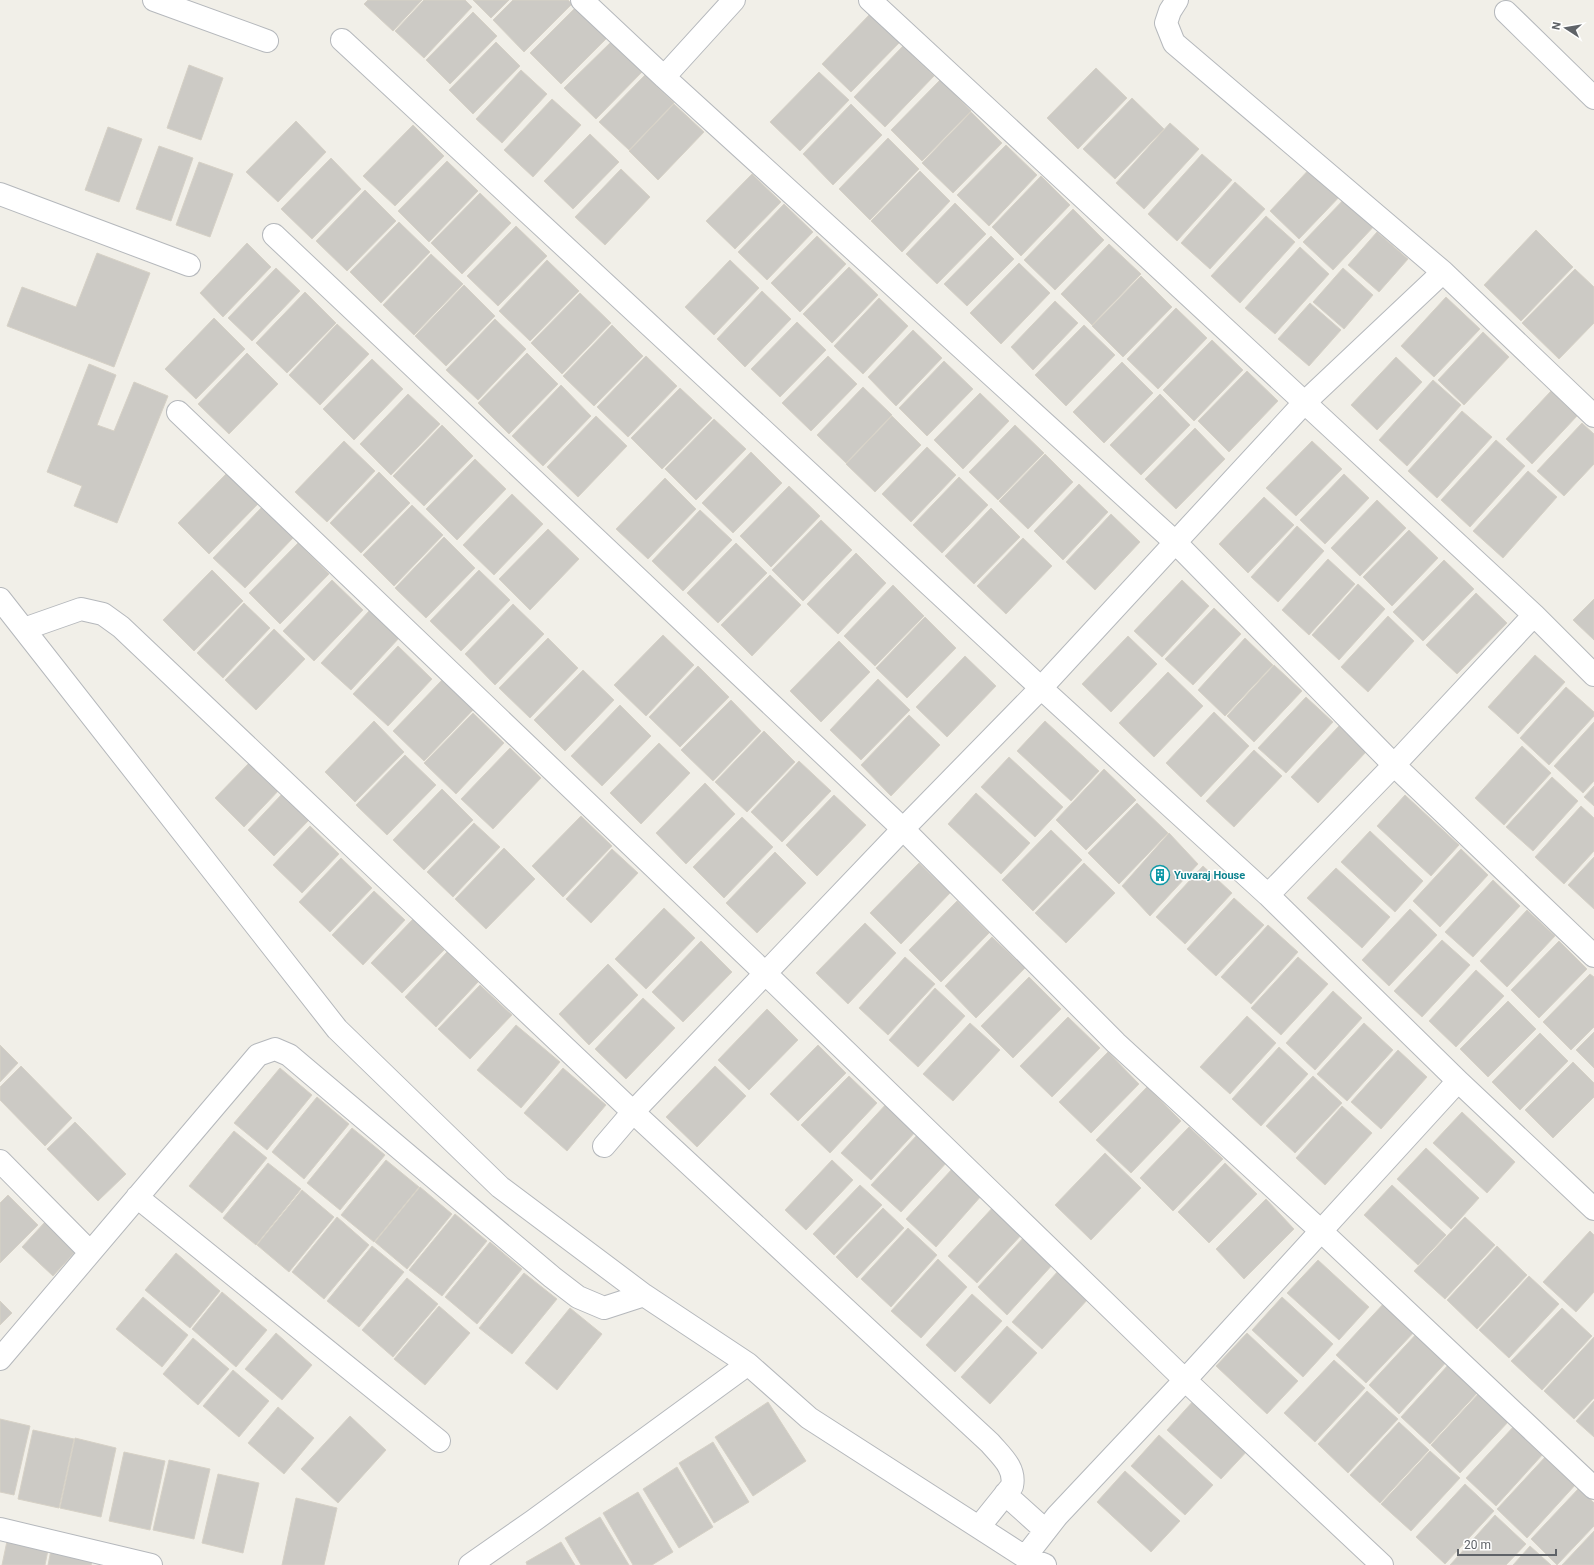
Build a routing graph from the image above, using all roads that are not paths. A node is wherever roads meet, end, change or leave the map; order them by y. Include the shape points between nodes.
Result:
1 (154, 0) edge
2 (582, 0) edge
3 (734, 0) edge
4 (870, 0) edge
5 (1177, 0) edge
6 (1506, 12) dead end
7 (342, 40) dead end
8 (267, 41) dead end
9 (664, 77) junction
10 (1594, 98) edge
11 (0, 194) edge
12 (274, 234) dead end
13 (189, 265) dead end
14 (1443, 272) junction
15 (1304, 403) junction
16 (178, 412) dead end
17 (1594, 416) edge
18 (1175, 542) junction
19 (0, 600) edge
20 (1534, 615) junction
21 (24, 629) junction
22 (1594, 675) edge
23 (1041, 688) junction
24 (1394, 765) junction
25 (902, 829) junction
26 (1268, 895) junction
27 (1594, 956) edge
28 (766, 974) junction
29 (1458, 1081) junction
30 (633, 1112) junction
31 (604, 1146) dead end
32 (0, 1161) edge
33 (137, 1197) junction
34 (1594, 1208) edge
35 (1321, 1231) junction
36 (90, 1252) junction
37 (644, 1295) junction
38 (0, 1359) edge
39 (748, 1364) junction
40 (1185, 1380) junction
41 (438, 1441) dead end
42 (1594, 1488) edge
43 (1005, 1494) junction
44 (979, 1527) junction
45 (0, 1529) edge
46 (1045, 1530) junction
47 (1025, 1557) junction
48 (151, 1565) edge
49 (470, 1565) edge
50 (1045, 1565) edge
51 (1382, 1565) edge

1 - 8 street
2 - 9 street
3 - 9 street
4 - 15 street
5 - 14 street via 1166,23 1174,43
6 - 10 street
7 - 23 street
9 - 18 street
11 - 13 street
12 - 25 street
14 - 15 street
14 - 17 street
15 - 18 street
15 - 20 street
16 - 28 street
18 - 23 street
18 - 24 street
19 - 21 street
20 - 22 street
20 - 24 street
21 - 30 street via 81,609 103,614 122,627
21 - 37 street via 337,1029 500,1187
23 - 25 street
23 - 26 street
24 - 26 street
24 - 27 street
25 - 28 street
25 - 35 street via 1116,1043
26 - 29 street
28 - 30 street
28 - 40 street
29 - 34 street
29 - 35 street
30 - 31 street
30 - 43 street via 990,1443 1013,1472 1012,1486
32 - 36 street
33 - 36 street
33 - 37 street via 258,1055 275,1049 289,1055 578,1297 604,1308
33 - 41 street
35 - 40 street
35 - 42 street
36 - 38 street
37 - 39 street
39 - 44 street via 809,1418
39 - 49 street
40 - 46 street
40 - 51 street
43 - 44 street
43 - 46 street
44 - 47 street
45 - 48 street
46 - 47 street
47 - 50 street

